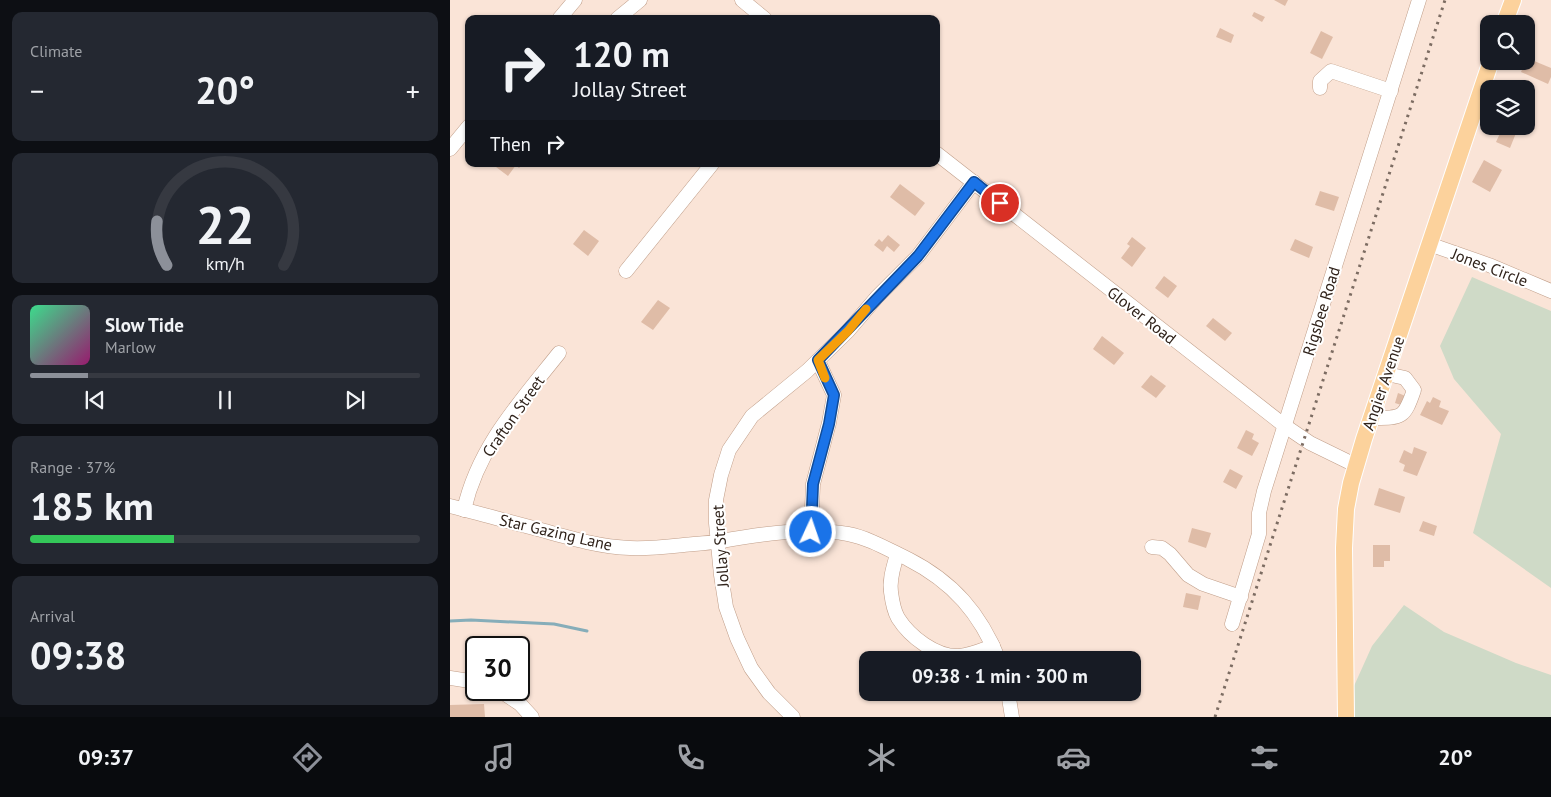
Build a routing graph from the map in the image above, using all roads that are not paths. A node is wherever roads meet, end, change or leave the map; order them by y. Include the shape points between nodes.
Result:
1 (575, 0) edge
2 (640, 0) edge
3 (742, 0) edge
4 (1419, 0) edge
5 (1513, 0) edge
6 (562, 15) edge
7 (623, 15) edge
8 (760, 15) edge
9 (1507, 15) edge
10 (1488, 70) edge
11 (1320, 88) dead end
12 (1390, 91) junction
13 (465, 131) edge
14 (450, 149) edge
15 (940, 156) edge
16 (710, 167) edge
17 (974, 182) junction
18 (1429, 244) junction
19 (626, 271) dead end
20 (1551, 291) edge
21 (559, 353) dead end
22 (818, 360) junction
23 (1387, 374) junction
24 (1371, 418) junction
25 (1285, 426) junction
26 (1356, 465) junction
27 (450, 506) edge
28 (464, 510) junction
29 (811, 532) junction
30 (719, 542) junction
31 (1152, 547) dead end
32 (897, 554) junction
33 (1241, 597) junction
34 (1232, 624) dead end
35 (992, 646) junction
36 (994, 651) edge
37 (450, 678) edge
38 (465, 680) edge
39 (516, 701) edge
40 (1009, 701) edge
41 (532, 717) edge
42 (793, 717) edge
43 (1012, 717) edge
44 (1346, 717) edge

1 - 6 street
2 - 7 street
3 - 8 street
4 - 12 street, Rigsbee Road
5 - 9 main road
10 - 18 main road, Angier Avenue
11 - 12 street via 1320,81 1331,71
12 - 25 street, Rigsbee Road
13 - 14 street
15 - 17 street, Glover Road
16 - 19 street
17 - 22 street, Jollay Street via 918,256
17 - 25 street, Glover Road
18 - 20 street, Jones Circle
18 - 23 main road, Angier Avenue
21 - 28 street, Crafton Street via 492,440 475,473
22 - 29 street via 834,395 813,484
22 - 30 street, Jollay Street via 752,416 729,450 716,500
23 - 24 main road, Angier Avenue
23 - 24 street via 1405,378 1414,390 1408,408 1395,418
24 - 26 main road, Angier Avenue
25 - 26 street, Glover Road
25 - 33 street, Rigsbee Road via 1264,492 1259,534
26 - 44 main road, Angier Avenue via 1346,509 1344,548
27 - 28 street, Star Gazing Lane
28 - 30 street, Star Gazing Lane via 594,544 658,548
29 - 30 street, Star Gazing Lane via 743,536
29 - 32 street, Star Gazing Lane via 848,534
30 - 42 street, Jollay Street via 726,607 737,638 751,668 769,693
31 - 33 street via 1162,548 1188,575 1202,584
32 - 35 street, Star Gazing Lane via 940,578 960,596 978,619
32 - 35 street via 891,591 897,616 905,627 926,644 948,655 968,654
33 - 34 street, Rigsbee Road
35 - 36 street, Star Gazing Lane
37 - 38 street
39 - 41 street
40 - 43 street

